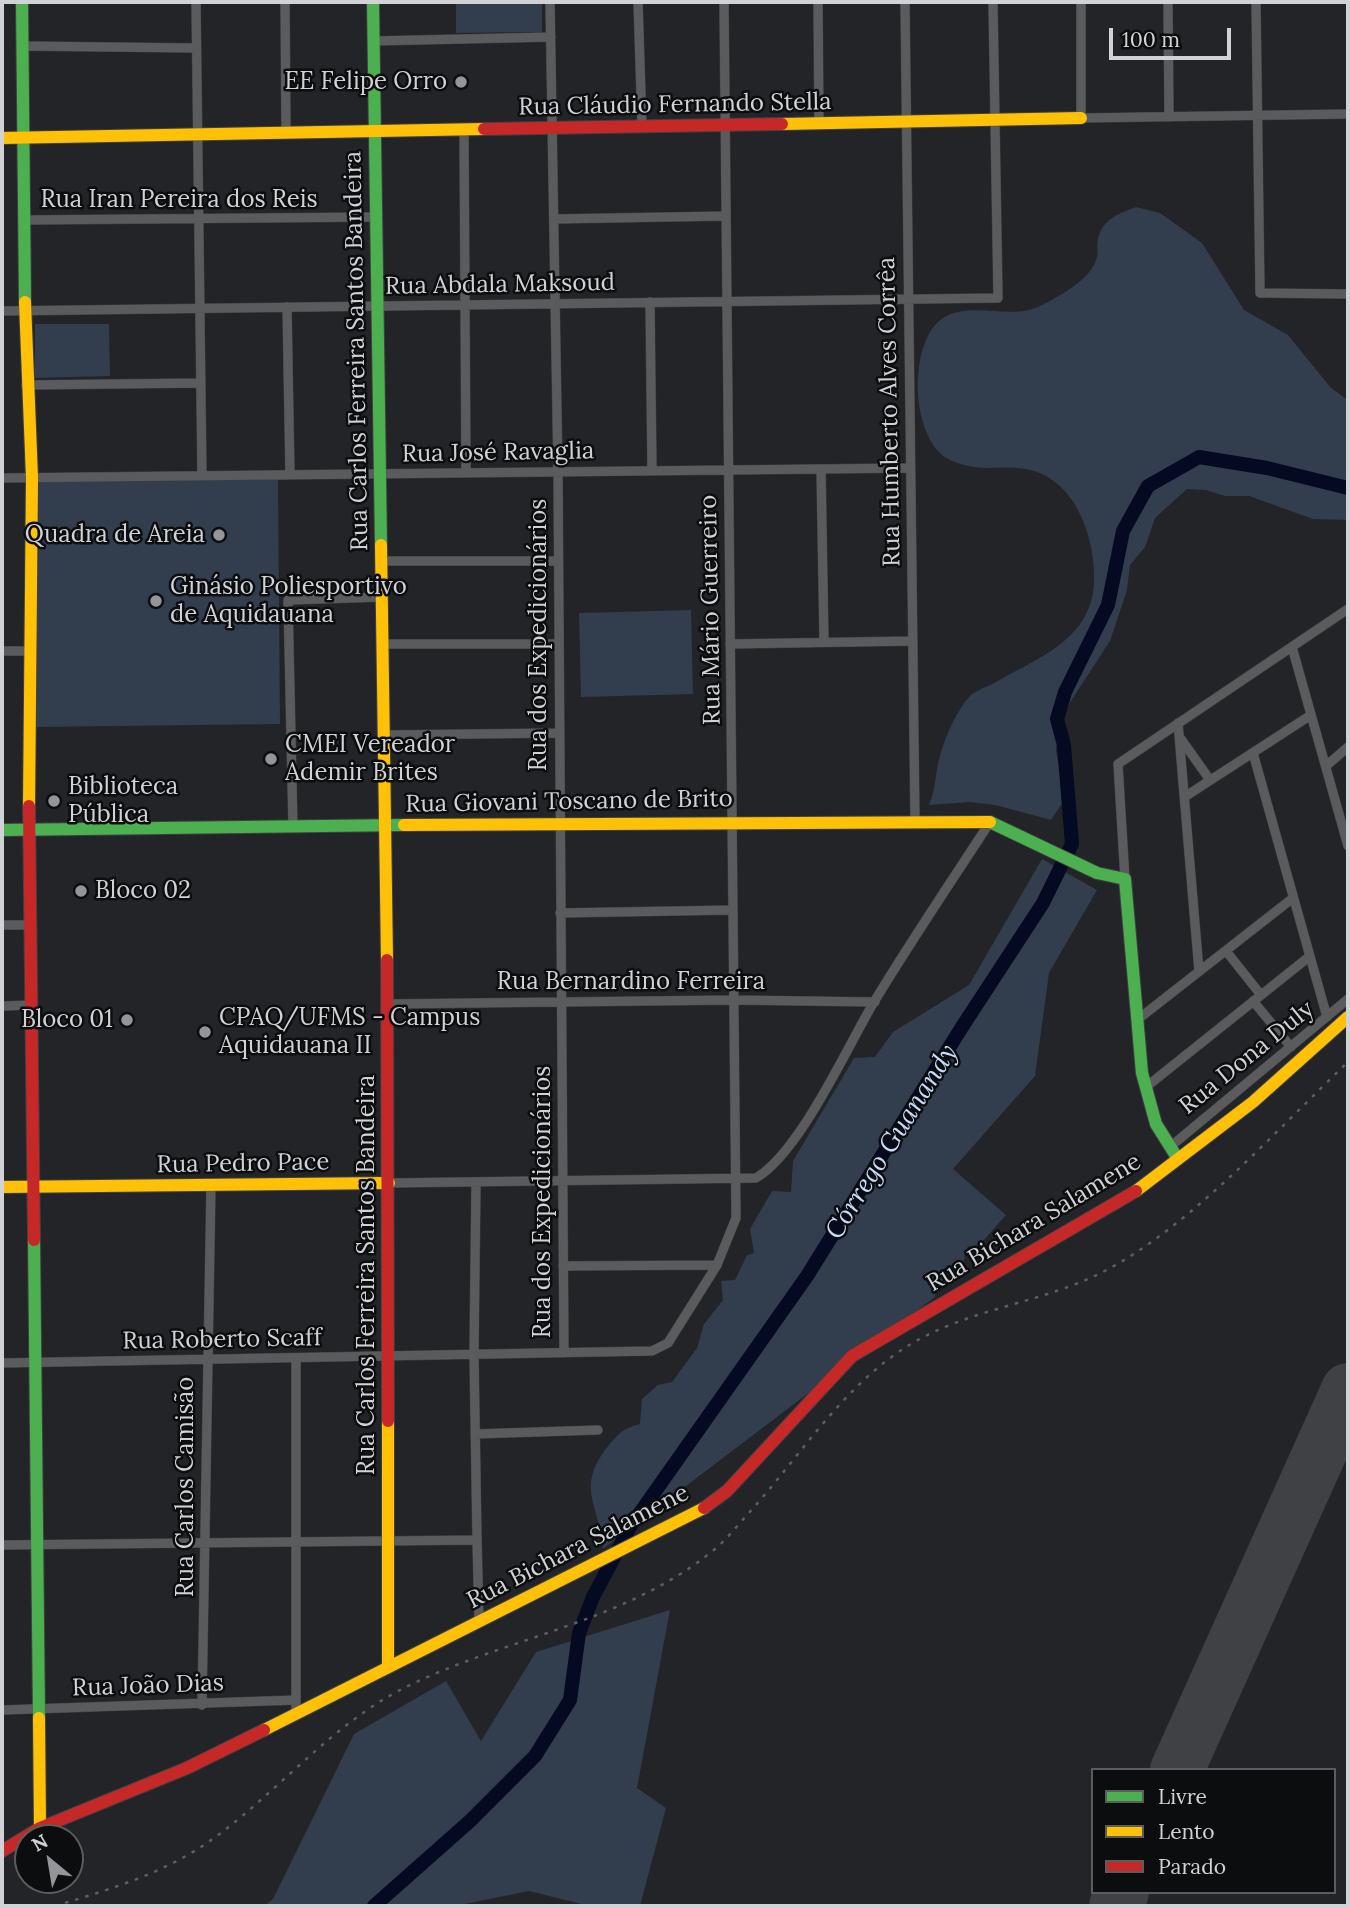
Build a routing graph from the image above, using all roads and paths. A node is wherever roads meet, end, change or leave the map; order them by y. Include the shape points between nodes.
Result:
1 (22, 2) edge
2 (196, 2) edge
3 (285, 2) edge
4 (373, 2) edge
5 (550, 2) edge
6 (638, 2) edge
7 (724, 2) edge
8 (818, 2) edge
9 (905, 2) edge
10 (993, 2) edge
11 (1081, 2) edge
12 (1168, 2) edge
13 (1255, 2) edge
14 (551, 37) junction
15 (373, 41) junction
16 (23, 46) junction
17 (196, 48) junction
18 (1348, 114) edge
19 (1257, 115) junction
20 (1169, 117) junction
21 (1081, 118) junction
22 (994, 120) junction
23 (906, 121) junction
24 (819, 123) junction
25 (725, 125) junction
26 (642, 126) junction
27 (552, 128) junction
28 (464, 129) junction
29 (375, 131) junction
30 (286, 132) junction
31 (197, 134) junction
32 (24, 137) junction
33 (2, 138) edge
34 (726, 216) junction
35 (376, 218) junction
36 (198, 219) junction
37 (554, 219) junction
38 (25, 220) junction
39 (1348, 294) edge
40 (908, 299) junction
41 (650, 302) junction
42 (727, 302) junction
43 (555, 304) junction
44 (465, 305) junction
45 (377, 306) junction
46 (287, 307) junction
47 (200, 308) junction
48 (26, 310) junction
49 (2, 311) edge
50 (201, 383) junction
51 (26, 385) junction
52 (910, 468) junction
53 (821, 469) junction
54 (729, 470) junction
55 (652, 471) junction
56 (558, 472) junction
57 (467, 473) junction
58 (380, 474) junction
59 (290, 475) junction
60 (202, 476) junction
61 (2, 478) edge
62 (32, 478) junction
63 (381, 561) junction
64 (558, 561) junction
65 (382, 597) junction
66 (1348, 609) edge
67 (913, 641) junction
68 (824, 642) junction
69 (382, 644) junction
70 (559, 644) junction
71 (730, 644) junction
72 (1292, 647) junction
73 (2, 651) edge
74 (30, 651) junction
75 (1311, 715) junction
76 (1178, 723) junction
77 (559, 733) junction
78 (384, 735) junction
79 (1180, 737) junction
80 (1348, 747) edge
81 (1253, 753) junction
82 (1326, 766) junction
83 (1210, 780) junction
84 (1186, 796) junction
85 (732, 821) junction
86 (915, 821) junction
87 (560, 822) junction
88 (990, 822) junction
89 (385, 825) junction
90 (293, 827) junction
91 (2, 830) edge
92 (30, 830) junction
93 (1348, 846) edge
94 (1125, 879) junction
95 (1293, 898) junction
96 (733, 910) junction
97 (560, 913) junction
98 (2, 925) edge
99 (31, 925) junction
100 (1226, 951) junction
101 (1310, 956) junction
102 (1199, 971) junction
103 (1257, 998) junction
104 (1348, 999) edge
105 (734, 1000) junction
106 (561, 1002) junction
107 (875, 1002) junction
108 (387, 1003) junction
109 (32, 1005) junction
110 (2, 1006) edge
111 (1327, 1017) junction
112 (1348, 1017) edge
113 (1138, 1020) junction
114 (1291, 1046) junction
115 (1146, 1087) junction
116 (1170, 1147) junction
117 (1178, 1159) junction
118 (736, 1178) junction
119 (562, 1180) junction
120 (476, 1182) junction
121 (389, 1183) junction
122 (211, 1185) junction
123 (2, 1187) edge
124 (34, 1187) junction
125 (717, 1265) junction
126 (563, 1266) junction
127 (564, 1353) junction
128 (474, 1354) junction
129 (389, 1356) junction
130 (296, 1357) junction
131 (206, 1359) junction
132 (37, 1362) junction
133 (2, 1363) edge
134 (598, 1430) dead end
135 (475, 1434) junction
136 (477, 1540) junction
137 (388, 1542) junction
138 (298, 1543) junction
139 (207, 1544) junction
140 (2, 1545) edge
141 (37, 1545) junction
142 (479, 1621) junction
143 (388, 1666) junction
144 (202, 1705) junction
145 (296, 1706) junction
146 (37, 1709) junction
147 (2, 1710) edge
148 (40, 1824) edge
149 (50, 1824) edge

1 - 16 main road
2 - 17 street
3 - 30 street
4 - 15 main road, Rua Carlos Ferreira Santos Bandeira
5 - 14 street, Rua dos Expedicionários
6 - 26 street
7 - 25 street, Rua Mário Guerreiro
8 - 24 street
9 - 23 street, Rua Humberto Alves Corrêa
10 - 22 street
11 - 21 street
12 - 20 street
13 - 19 street
14 - 15 street
14 - 27 street, Rua dos Expedicionários
15 - 29 main road, Rua Carlos Ferreira Santos Bandeira
16 - 17 street
16 - 32 main road
17 - 31 street
18 - 19 street, Rua Cláudio Fernando Stella
19 - 20 street, Rua Cláudio Fernando Stella
19 - 39 street via 1260,293
20 - 21 street, Rua Cláudio Fernando Stella
21 - 22 main road, Rua Cláudio Fernando Stella
22 - 23 main road, Rua Cláudio Fernando Stella
22 - 40 street, Rua Abdala Maksoud via 998,298
23 - 24 main road, Rua Cláudio Fernando Stella
23 - 40 street, Rua Humberto Alves Corrêa
24 - 25 main road, Rua Cláudio Fernando Stella
25 - 26 main road, Rua Cláudio Fernando Stella
25 - 34 street, Rua Mário Guerreiro
26 - 27 main road, Rua Cláudio Fernando Stella
27 - 28 main road, Rua Cláudio Fernando Stella
27 - 37 street, Rua dos Expedicionários
28 - 29 main road, Rua Cláudio Fernando Stella
28 - 44 street
29 - 30 main road, Rua Cláudio Fernando Stella
29 - 35 main road, Rua Carlos Ferreira Santos Bandeira
30 - 31 main road, Rua Cláudio Fernando Stella
31 - 32 main road, Rua Cláudio Fernando Stella
31 - 36 street
32 - 33 main road, Rua Cláudio Fernando Stella
32 - 38 main road
34 - 37 street
34 - 42 street, Rua Mário Guerreiro
35 - 36 street, Rua Iran Pereira dos Reis
35 - 45 main road, Rua Carlos Ferreira Santos Bandeira
36 - 38 street, Rua Iran Pereira dos Reis
36 - 47 street
37 - 43 street, Rua dos Expedicionários
38 - 48 main road
40 - 42 street, Rua Abdala Maksoud
40 - 52 street, Rua Humberto Alves Corrêa
41 - 42 street, Rua Abdala Maksoud
41 - 43 street, Rua Abdala Maksoud
41 - 55 street
42 - 54 street, Rua Mário Guerreiro
43 - 44 street, Rua Abdala Maksoud
43 - 56 street, Rua dos Expedicionários
44 - 45 street, Rua Abdala Maksoud
44 - 57 street
45 - 46 street, Rua Abdala Maksoud
45 - 58 main road, Rua Carlos Ferreira Santos Bandeira
46 - 47 street, Rua Abdala Maksoud
46 - 59 street
47 - 48 street, Rua Abdala Maksoud
47 - 50 street
48 - 49 street, Rua Abdala Maksoud
48 - 51 main road
50 - 51 street
50 - 60 street
51 - 62 main road
52 - 53 street, Rua José Ravaglia
52 - 67 street, Rua Humberto Alves Corrêa
53 - 54 street, Rua José Ravaglia
53 - 68 street
54 - 55 street, Rua José Ravaglia
54 - 71 street, Rua Mário Guerreiro
55 - 56 street, Rua José Ravaglia
56 - 57 street, Rua José Ravaglia
56 - 64 street, Rua dos Expedicionários
57 - 58 street, Rua José Ravaglia
58 - 59 street, Rua José Ravaglia
58 - 63 main road, Rua Carlos Ferreira Santos Bandeira
59 - 60 street, Rua José Ravaglia
60 - 62 street, Rua José Ravaglia
61 - 62 street, Rua José Ravaglia
62 - 74 main road
63 - 64 street
63 - 65 main road, Rua Carlos Ferreira Santos Bandeira
64 - 70 street, Rua dos Expedicionários
65 - 69 main road, Rua Carlos Ferreira Santos Bandeira
65 - 90 street via 288,600
66 - 72 street
67 - 68 street
67 - 86 street, Rua Humberto Alves Corrêa
68 - 71 street
69 - 70 street
69 - 78 main road, Rua Carlos Ferreira Santos Bandeira
70 - 77 street, Rua dos Expedicionários
71 - 85 street, Rua Mário Guerreiro
72 - 75 street
72 - 76 street
73 - 74 street
74 - 92 main road
75 - 81 street
75 - 82 street
76 - 79 street
76 - 94 street via 1118,764
77 - 78 street
77 - 87 street, Rua dos Expedicionários
78 - 89 main road, Rua Carlos Ferreira Santos Bandeira
79 - 83 street
79 - 84 street
80 - 82 street
81 - 83 street
81 - 95 street
82 - 93 street
83 - 84 street
84 - 102 street
85 - 86 main road, Rua Giovani Toscano de Brito
85 - 87 main road, Rua Giovani Toscano de Brito
85 - 96 street, Rua Mário Guerreiro
86 - 88 main road, Rua Giovani Toscano de Brito
87 - 89 main road, Rua Giovani Toscano de Brito
87 - 97 street, Rua dos Expedicionários
88 - 94 main road, Rua Giovani Toscano de Brito via 1093,871
88 - 107 street, Rua Pedro Pace
89 - 90 main road, Rua Giovani Toscano de Brito
89 - 108 main road, Rua Carlos Ferreira Santos Bandeira
90 - 92 main road, Rua Giovani Toscano de Brito
91 - 92 main road, Rua Giovani Toscano de Brito
92 - 99 main road
94 - 113 main road
95 - 100 street
95 - 101 street
96 - 97 street
96 - 105 street, Rua Mário Guerreiro
97 - 106 street, Rua dos Expedicionários
98 - 99 street
99 - 109 main road
100 - 102 street
100 - 103 street
101 - 103 street
101 - 111 street
102 - 113 street
103 - 114 street
103 - 115 street
104 - 111 street, Rua Dona Duly
105 - 106 street, Rua Bernardino Ferreira
105 - 107 street, Rua Bernardino Ferreira
105 - 118 street, Rua Mário Guerreiro
106 - 108 street, Rua Bernardino Ferreira
106 - 119 street, Rua dos Expedicionários
107 - 118 street, Rua Pedro Pace via 792,1144 765,1173
108 - 121 main road, Rua Carlos Ferreira Santos Bandeira
109 - 110 street
109 - 124 main road
111 - 114 street, Rua Dona Duly
112 - 117 main road, Rua Bichara Salamene via 1253,1102
113 - 115 main road
114 - 116 street, Rua Dona Duly
115 - 116 main road via 1156,1124
116 - 117 main road
117 - 142 main road, Rua Bichara Salamene via 1133,1193 873,1340 852,1356 727,1491 694,1515
118 - 119 street, Rua Pedro Pace
118 - 125 street, Rua Mário Guerreiro via 736,1218
119 - 120 street, Rua Pedro Pace
119 - 126 street, Rua dos Expedicionários
120 - 121 street, Rua Pedro Pace
120 - 128 street
121 - 122 main road, Rua Pedro Pace
121 - 129 main road, Rua Carlos Ferreira Santos Bandeira
122 - 124 main road, Rua Pedro Pace
122 - 131 street, Rua Carlos Camisão
123 - 124 main road, Rua Pedro Pace
124 - 132 main road
125 - 126 street
125 - 127 street, Rua Roberto Scaff via 668,1343 652,1351
126 - 127 street, Rua dos Expedicionários
127 - 128 street, Rua Roberto Scaff
128 - 129 street, Rua Roberto Scaff
128 - 135 street
129 - 130 street, Rua Roberto Scaff
129 - 137 main road, Rua Carlos Ferreira Santos Bandeira
130 - 131 street, Rua Roberto Scaff
130 - 138 street
131 - 132 street, Rua Roberto Scaff
131 - 139 street, Rua Carlos Camisão
132 - 133 street, Rua Roberto Scaff
132 - 141 main road
134 - 135 street
135 - 136 street
136 - 137 street
136 - 142 street
137 - 138 street
137 - 143 main road, Rua Carlos Ferreira Santos Bandeira
138 - 139 street
138 - 145 street
139 - 141 street
139 - 144 street, Rua Carlos Camisão
140 - 141 street
141 - 146 main road
142 - 143 main road, Rua Bichara Salamene
143 - 145 main road, Rua Bichara Salamene
144 - 145 street, Rua João Dias
144 - 146 street, Rua João Dias
145 - 149 main road, Rua Bichara Salamene via 187,1768
146 - 147 street, Rua João Dias
146 - 148 main road

